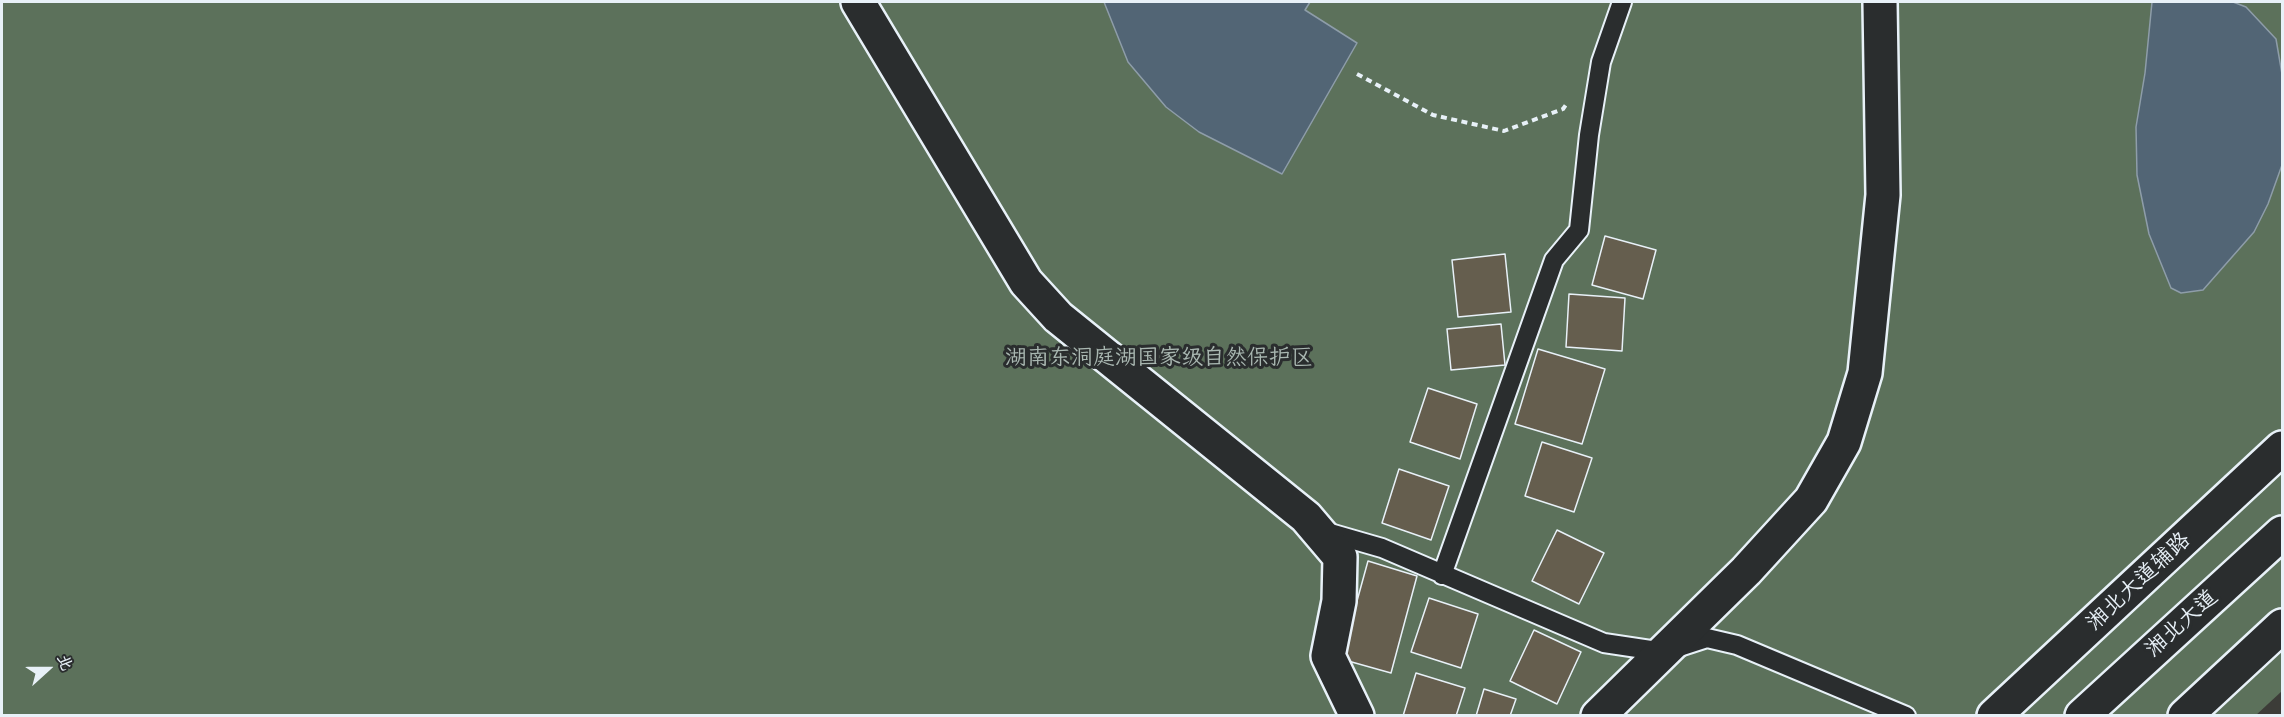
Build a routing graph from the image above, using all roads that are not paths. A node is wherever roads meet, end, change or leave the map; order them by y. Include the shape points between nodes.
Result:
1 (858, 2) edge
2 (1622, 2) edge
3 (1880, 2) edge
4 (2283, 448) edge
5 (1317, 529) junction
6 (2283, 534) edge
7 (1442, 575) junction
8 (2283, 626) edge
9 (1664, 652) junction
10 (1356, 716) edge
11 (1598, 716) edge
12 (1906, 716) edge
13 (1994, 716) edge
14 (2082, 716) edge
15 (2185, 716) edge

1 - 5 street via 1026,282 1058,317
2 - 7 lane via 1601,62 1579,230 1554,260
3 - 9 street via 1883,195 1865,373 1844,442 1811,500
4 - 13 street, 湘北大道辅路
5 - 7 lane via 1382,548
5 - 10 street via 1340,557 1338,601 1328,656
6 - 14 street, 湘北大道
7 - 9 lane via 1604,644
8 - 15 street
9 - 11 street
9 - 12 lane via 1707,638 1737,645

